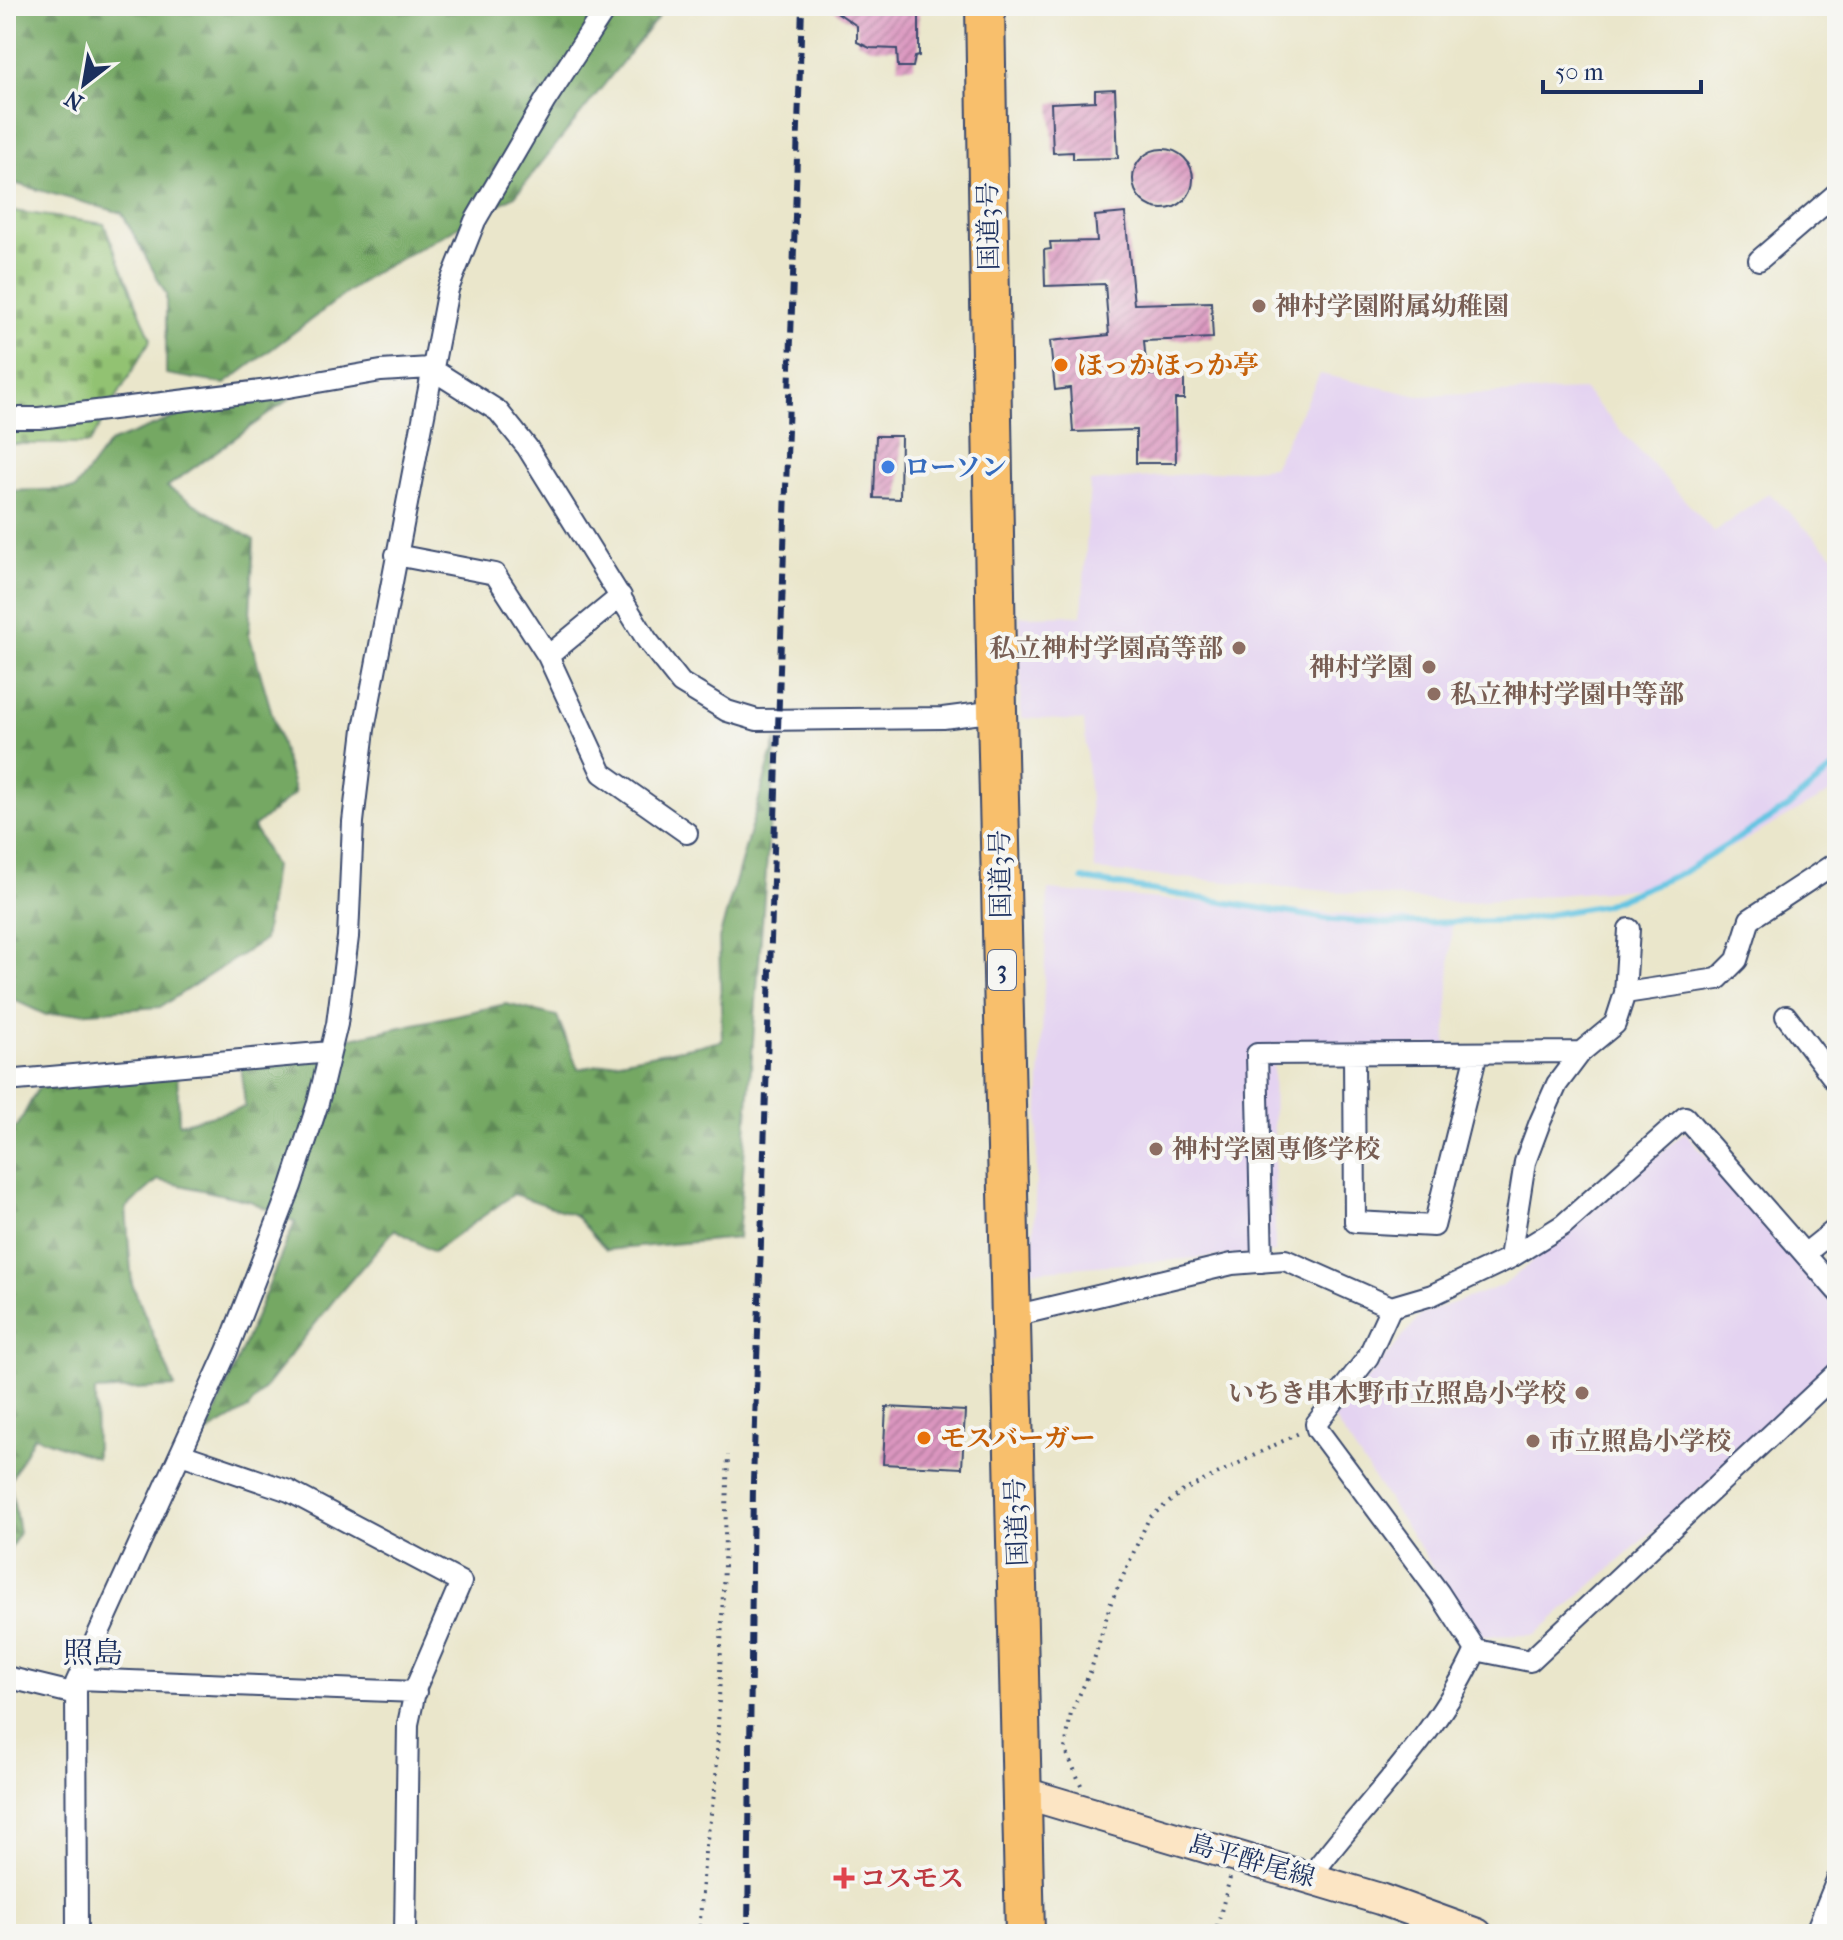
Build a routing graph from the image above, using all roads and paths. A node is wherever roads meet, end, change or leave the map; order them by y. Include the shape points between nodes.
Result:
1 (607, 6) edge
2 (985, 6) edge
3 (1837, 193) edge
4 (1759, 260) dead end
5 (430, 368) junction
6 (6, 418) edge
7 (396, 555) junction
8 (621, 596) junction
9 (548, 656) junction
10 (997, 711) junction
11 (687, 833) dead end
12 (1837, 862) edge
13 (1629, 929) dead end
14 (1625, 993) junction
15 (1786, 1016) dead end
16 (330, 1052) junction
17 (1581, 1052) junction
18 (1477, 1053) junction
19 (1354, 1054) junction
20 (6, 1081) edge
21 (1837, 1083) edge
22 (1837, 1228) edge
23 (1807, 1252) junction
24 (1510, 1258) junction
25 (1262, 1262) junction
26 (1837, 1291) edge
27 (1391, 1307) junction
28 (1009, 1317) junction
29 (1837, 1373) edge
30 (1316, 1424) junction
31 (181, 1454) junction
32 (728, 1455) dead end
33 (1476, 1650) junction
34 (6, 1677) edge
35 (77, 1687) junction
36 (416, 1692) junction
37 (1024, 1793) junction
38 (1093, 1813) junction
39 (1236, 1855) junction
40 (1310, 1877) junction
41 (1837, 1880) edge
42 (77, 1934) edge
43 (405, 1934) edge
44 (699, 1934) edge
45 (1025, 1934) edge
46 (1215, 1934) edge
47 (1477, 1934) edge
48 (1815, 1934) edge

1 - 5 street via 475,221 448,289
2 - 10 highway, 国道3号 / 3
3 - 4 street
5 - 6 street
5 - 7 street
5 - 8 street via 498,411
7 - 9 street via 495,574
7 - 16 street via 364,729 348,937
8 - 9 street
8 - 10 street via 681,683 727,711 757,720 943,718
9 - 11 street via 602,773
10 - 28 highway, 国道3号 / 3
12 - 14 street via 1750,919 1737,960 1718,979
13 - 14 street
14 - 17 street via 1615,1024
15 - 21 street
16 - 20 street
16 - 31 street via 291,1186
17 - 18 street
17 - 24 street via 1557,1084 1525,1162
18 - 19 street
18 - 19 street via 1434,1226 1355,1222
19 - 25 street via 1257,1054
22 - 23 street
23 - 24 street via 1685,1117 1563,1225
23 - 26 street
24 - 27 street via 1432,1295
25 - 27 street via 1285,1260
25 - 28 street via 1232,1264
27 - 30 street via 1368,1357
28 - 37 highway, 国道3号 / 3
29 - 33 street via 1530,1661
30 - 33 street
30 - 38 path via 1183,1491 1149,1518 1071,1713 1065,1749
31 - 35 street
31 - 36 street via 289,1491 461,1582
32 - 44 path via 716,1782
33 - 40 street via 1407,1757
34 - 35 street
35 - 36 street
35 - 42 street
36 - 43 street via 408,1724
37 - 38 main road, 島平酔尾線
37 - 45 highway, 国道3号 / 3
38 - 39 main road, 島平酔尾線
39 - 40 main road, 島平酔尾線
39 - 46 path
40 - 47 main road, 島平酔尾線
41 - 48 street

